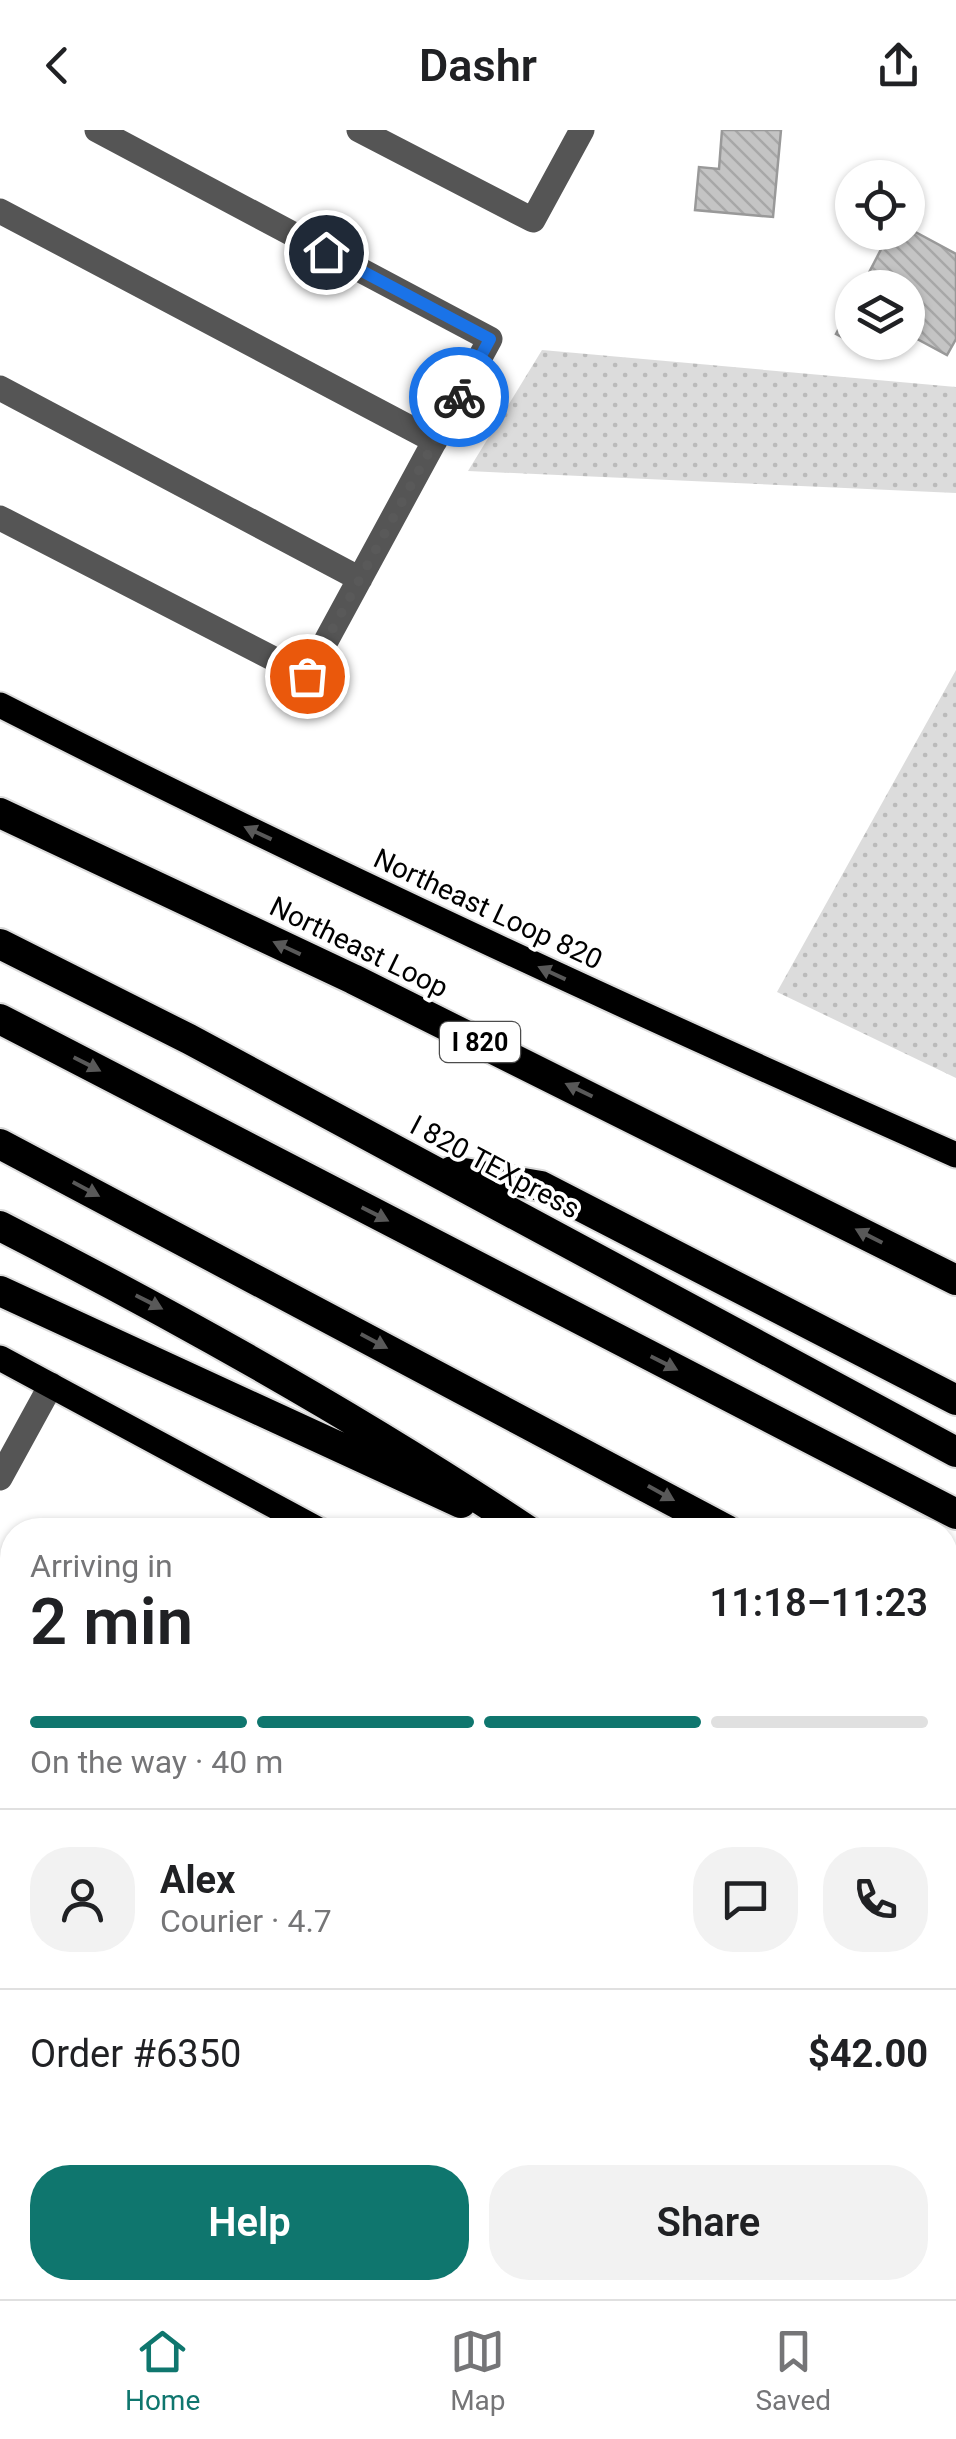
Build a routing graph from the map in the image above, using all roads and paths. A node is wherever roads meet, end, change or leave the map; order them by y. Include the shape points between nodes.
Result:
1 (97, 130) edge
2 (359, 130) edge
3 (582, 130) edge
4 (0, 210) edge
5 (0, 388) edge
6 (435, 441) junction
7 (0, 518) edge
8 (360, 579) junction
9 (0, 705) edge
10 (0, 813) edge
11 (0, 944) edge
12 (0, 1019) edge
13 (0, 1144) edge
14 (956, 1155) edge
15 (426, 1167) junction
16 (0, 1226) edge
17 (956, 1280) edge
18 (0, 1291) edge
19 (0, 1358) edge
20 (51, 1385) junction
21 (956, 1400) edge
22 (956, 1452) edge
23 (0, 1478) edge
24 (956, 1514) edge
25 (297, 1518) edge
26 (493, 1518) edge
27 (509, 1518) edge
28 (705, 1518) edge

1 - 6 street via 490,339
2 - 3 street via 533,220
4 - 6 street
5 - 8 street
6 - 8 street
7 - 8 street via 307,676
14 -> 9 main road, Northeast Loop 820 via 640,1014
17 -> 10 highway, Northeast Loop / I 820 via 353,979
11 - 15 highway, I 820 TEXpress
12 -> 24 highway
13 -> 28 highway
15 - 21 highway via 541,1186
15 - 22 highway, I 820 TEXpress
16 -> 27 highway via 210,1334 382,1434
18 - 26 highway
19 - 20 main road
20 - 23 street
20 - 25 main road

